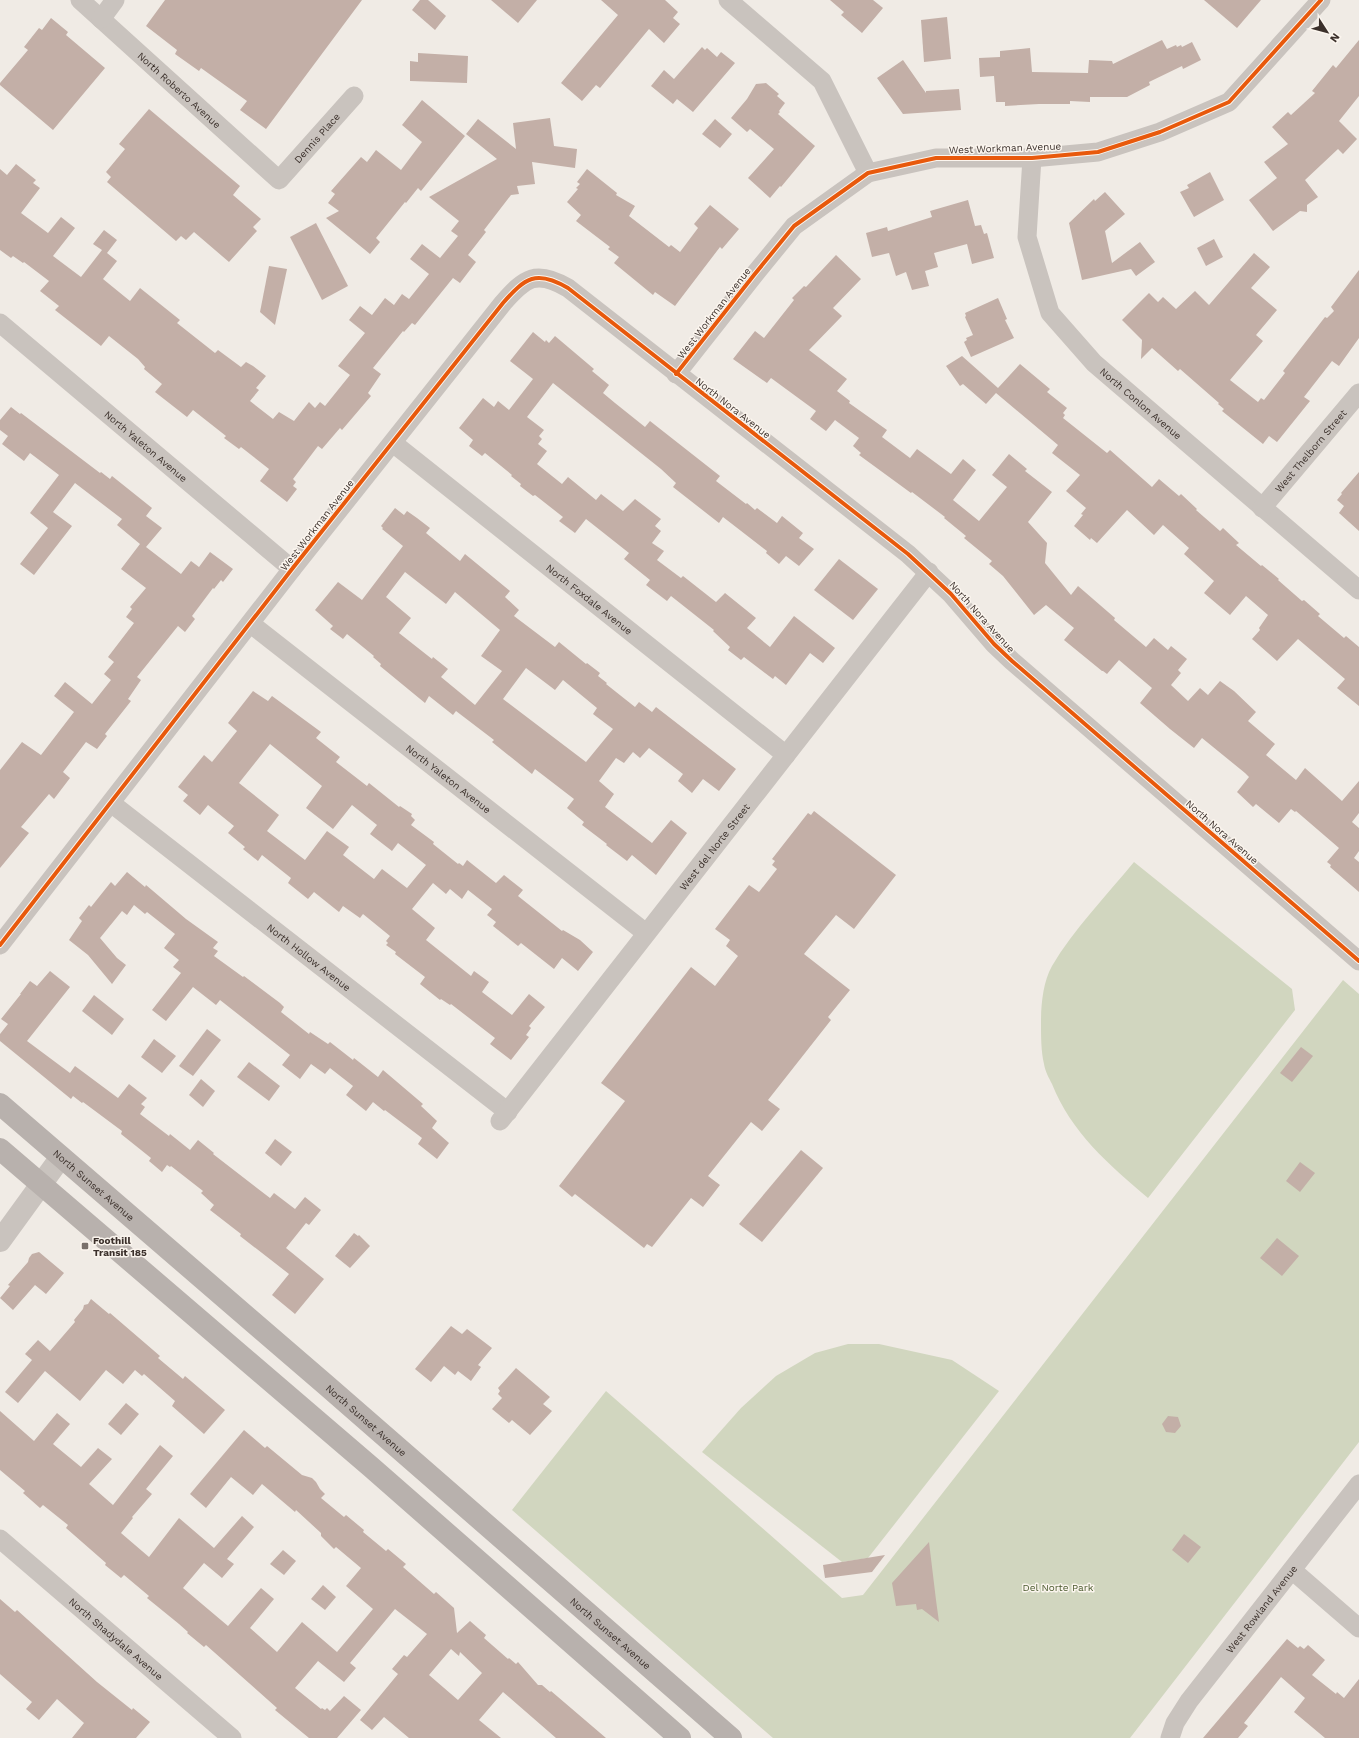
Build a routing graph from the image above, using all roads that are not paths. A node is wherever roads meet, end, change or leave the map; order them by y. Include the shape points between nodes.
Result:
1 (80, 0) edge
2 (115, 0) edge
3 (728, 0) edge
4 (1321, 0) edge
5 (101, 19) junction
6 (354, 96) dead end
7 (1032, 158) junction
8 (868, 173) junction
9 (280, 180) joint
10 (538, 278) joint
11 (0, 323) edge
12 (676, 374) junction
13 (1359, 393) edge
14 (393, 443) junction
15 (1262, 508) junction
16 (292, 569) junction
17 (929, 572) junction
18 (1359, 590) edge
19 (251, 624) junction
20 (786, 755) junction
21 (111, 804) junction
22 (646, 933) junction
23 (0, 945) edge
24 (1359, 961) edge
25 (0, 1104) edge
26 (504, 1116) joint
27 (0, 1149) edge
28 (61, 1157) junction
29 (41, 1184) junction
30 (0, 1241) edge
31 (1359, 1484) edge
32 (0, 1539) edge
33 (1292, 1570) junction
34 (1359, 1628) edge
35 (232, 1738) edge
36 (680, 1738) edge
37 (731, 1738) edge
38 (1170, 1738) edge

1 - 5 street, North Roberto Avenue
2 - 5 street
3 - 8 street via 822,81
4 - 7 street, West Workman Avenue via 1229,102 1160,132 1098,152
5 - 9 street, North Roberto Avenue
6 - 9 street, Dennis Place
7 - 8 street, West Workman Avenue via 936,158
7 - 15 street, North Conlon Avenue via 1027,237 1050,313 1094,363
8 - 12 street, West Workman Avenue via 794,226
10 - 12 street, North Nora Avenue via 549,278 568,288
10 - 14 street, West Workman Avenue via 519,284
11 - 16 street, North Yaleton Avenue
12 - 17 street, North Nora Avenue via 892,540
13 - 15 street, West Thelborn Street
14 - 16 street, West Workman Avenue
14 - 20 street, North Foxdale Avenue
15 - 18 street, North Conlon Avenue
16 - 19 street, West Workman Avenue
17 - 20 street, West del Norte Street
17 - 24 street, North Nora Avenue via 1017,666
19 - 21 street, West Workman Avenue
19 - 22 street, North Yaleton Avenue
20 - 22 street, West del Norte Street
21 - 23 street, West Workman Avenue
21 - 26 street, North Hollow Avenue
22 - 26 street, West del Norte Street
25 - 28 main road, North Sunset Avenue
27 - 29 main road
28 - 29 street
28 - 37 main road, North Sunset Avenue
29 - 30 street
29 - 36 main road via 371,1467
31 - 33 street, West Rowland Avenue
32 - 35 street, North Shadydale Avenue
33 - 34 street
33 - 38 street, West Rowland Avenue via 1181,1713

